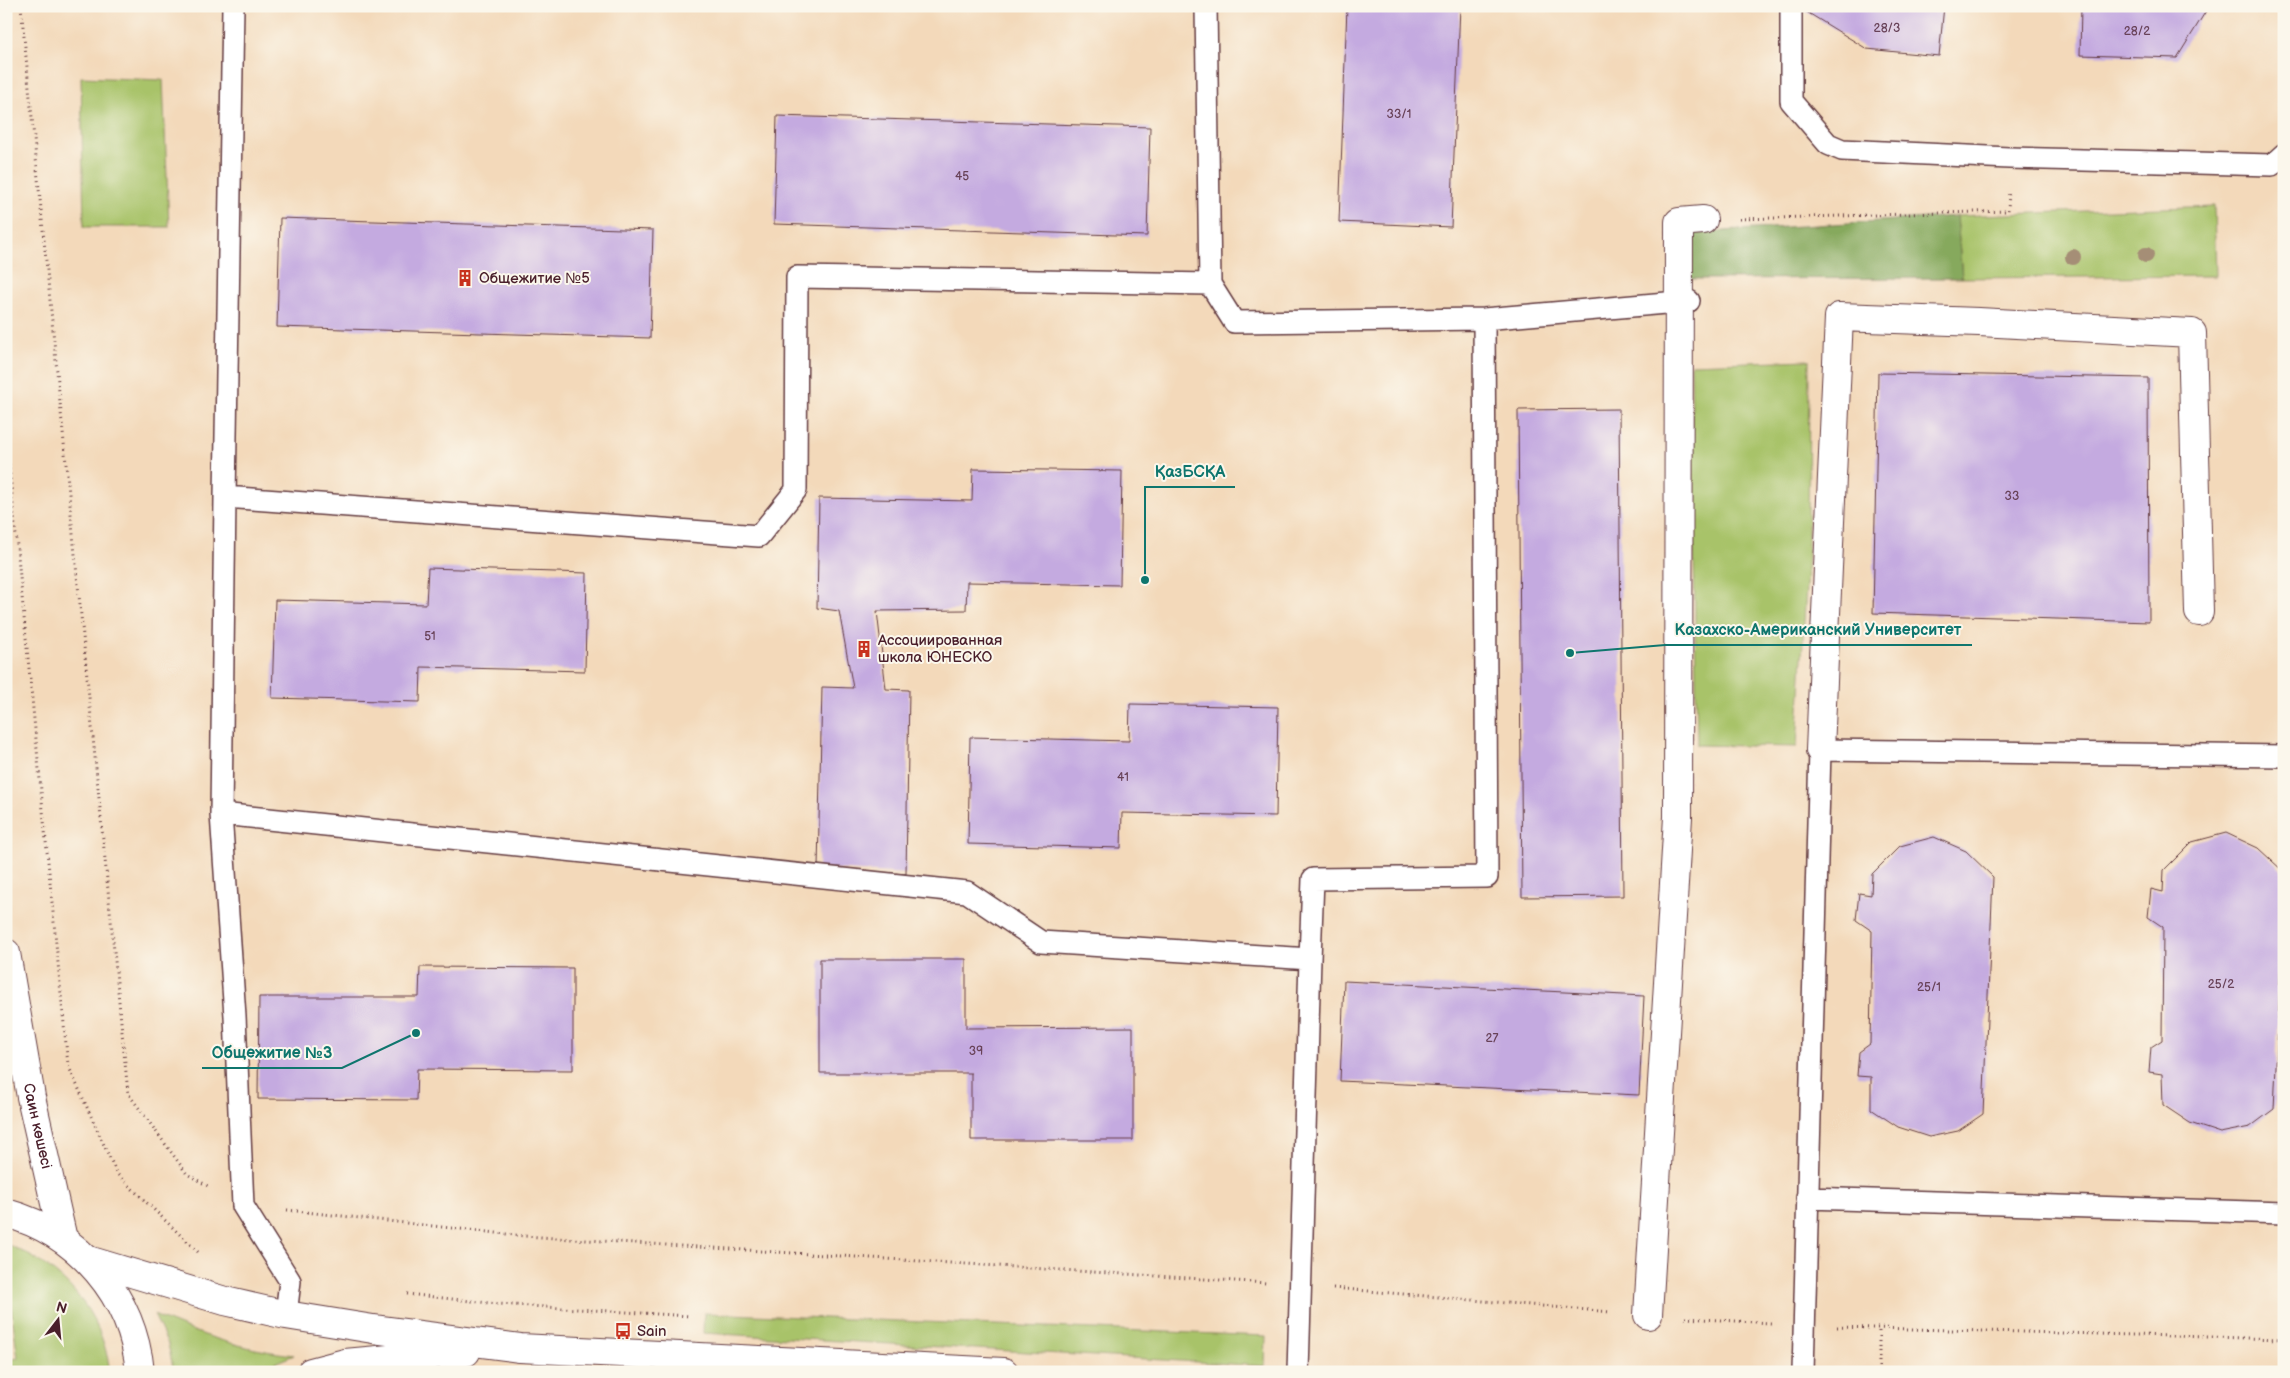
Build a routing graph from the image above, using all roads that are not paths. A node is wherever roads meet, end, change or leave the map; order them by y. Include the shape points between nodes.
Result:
1 (233, 6) edge
2 (1206, 6) edge
3 (1791, 6) edge
4 (2284, 154) edge
5 (1703, 220) road end
6 (1210, 284) junction
7 (1685, 300) junction
8 (1484, 319) junction
9 (225, 497) junction
10 (2199, 612) dead end
11 (1820, 750) junction
12 (2284, 756) edge
13 (221, 814) junction
14 (6, 953) edge
15 (1310, 959) junction
16 (1807, 1198) junction
17 (6, 1213) edge
18 (2284, 1213) edge
19 (63, 1239) junction
20 (88, 1260) junction
21 (286, 1315) junction
22 (1648, 1315) road end
23 (520, 1348) junction
24 (140, 1372) edge
25 (311, 1372) edge
26 (1004, 1372) edge
27 (1298, 1372) edge
28 (1803, 1372) edge

1 - 9 lane
2 - 6 lane
3 - 4 lane via 1791,101 1828,144 1842,150 2272,165
5 - 7 street via 1679,222
6 - 8 lane via 1234,322
6 - 9 lane via 797,278 796,490 759,536
7 - 8 lane
7 - 22 street via 1678,817
8 - 15 lane via 1487,877 1313,879
9 - 13 lane
10 - 11 street via 2192,333 1839,317
11 - 12 lane
11 - 16 lane
13 - 15 lane via 967,892 1042,942
13 - 21 lane via 235,1016 243,1206 290,1281
14 - 19 street, Саин көшесі via 31,1097
15 - 27 lane
16 - 18 lane
16 - 28 lane
17 - 19 street via 26,1218
19 - 20 street
20 - 21 street via 225,1301
20 - 24 street via 108,1283 124,1310
21 - 23 street
23 - 25 street via 345,1363
23 - 26 street

